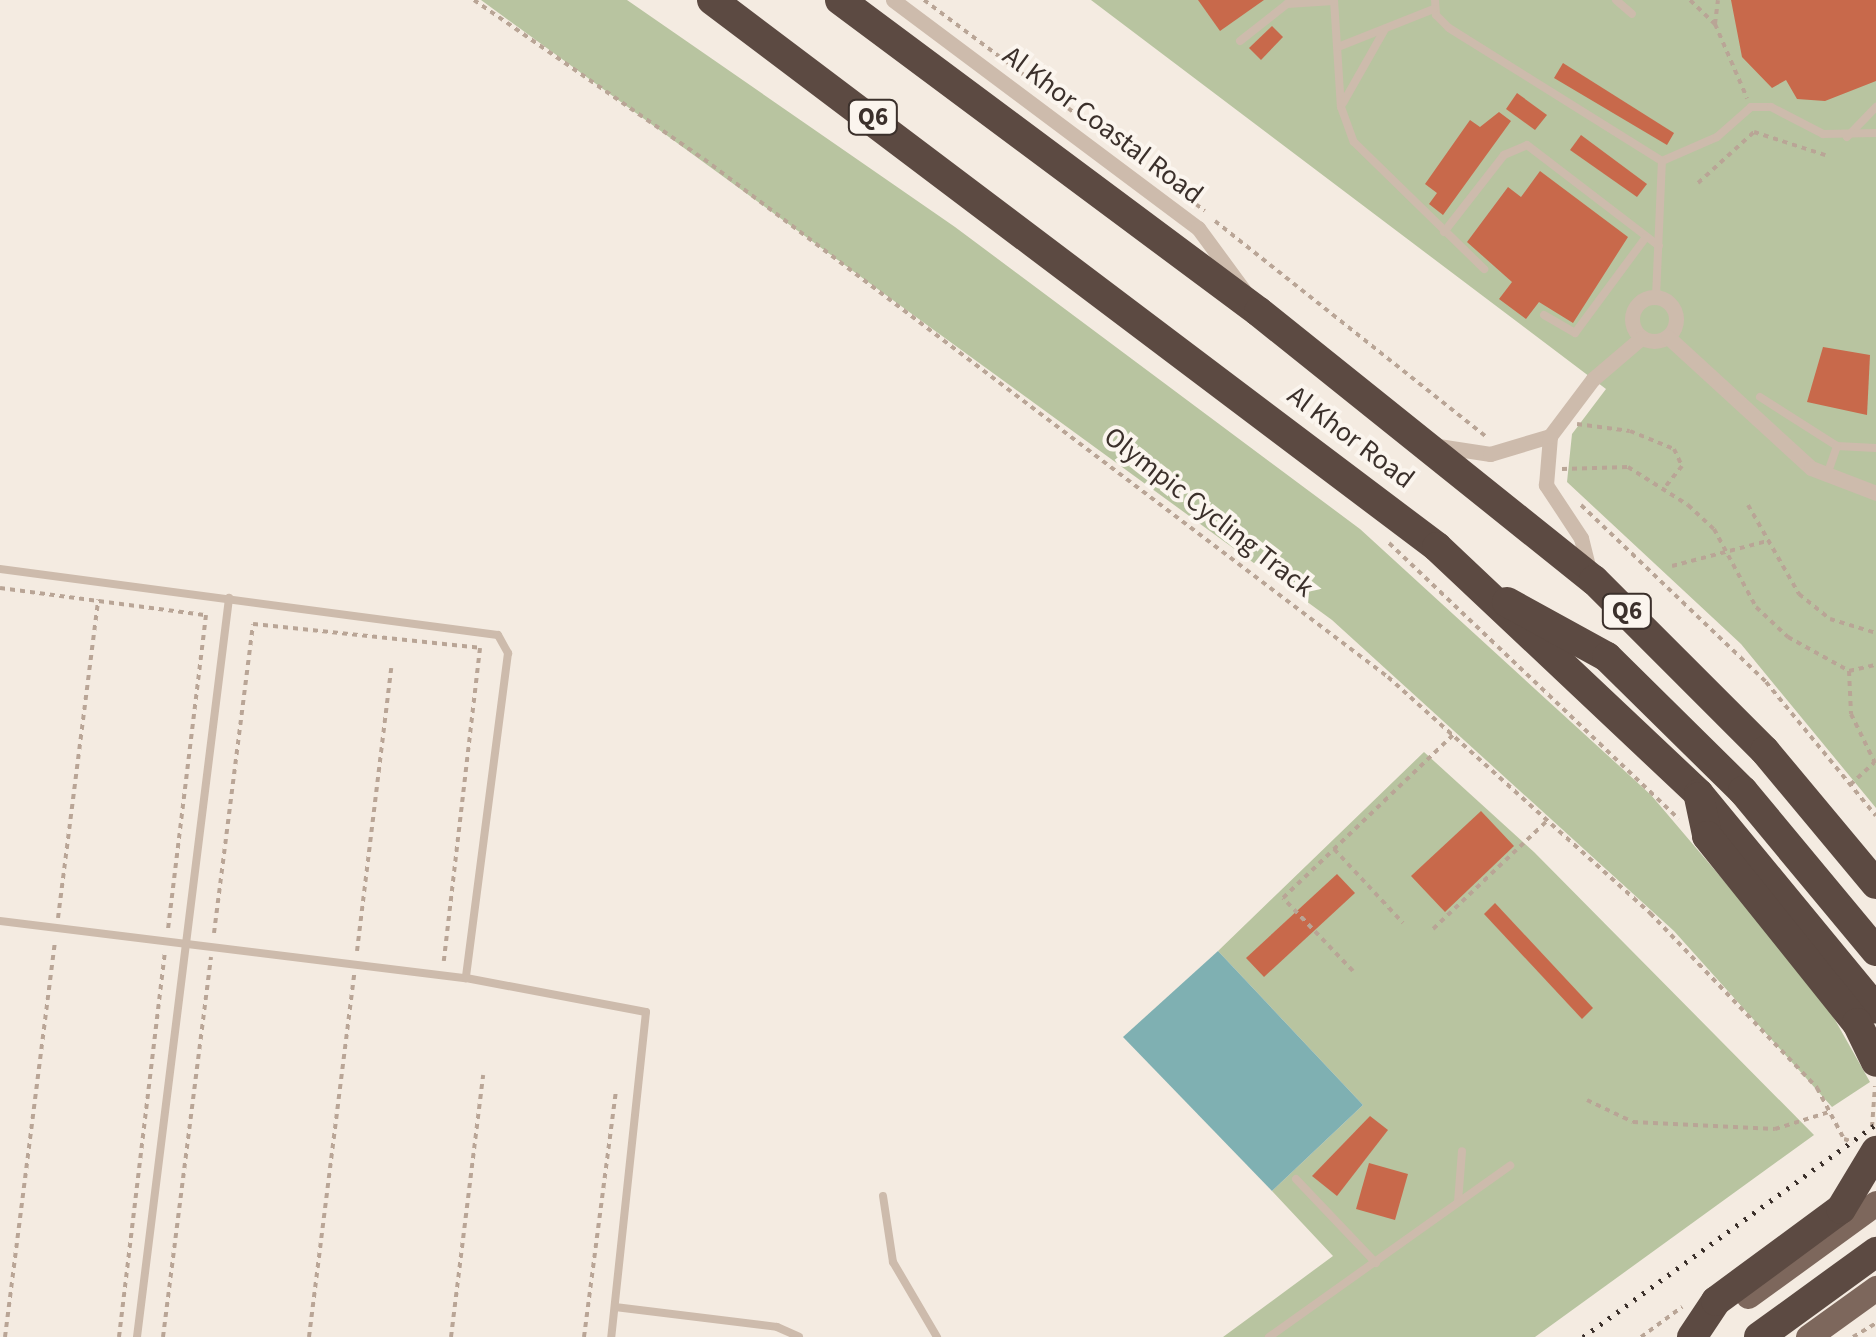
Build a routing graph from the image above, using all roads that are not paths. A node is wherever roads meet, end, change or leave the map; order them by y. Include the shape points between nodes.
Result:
1 (712, 0) edge
2 (840, 0) edge
3 (893, 0) edge
4 (1616, 0) edge
5 (1334, 1) edge
6 (1435, 5) edge
7 (1632, 14) dead end
8 (1388, 24) junction
9 (1240, 42) dead end
10 (1338, 47) junction
11 (1876, 107) edge
12 (1341, 108) junction
13 (1876, 133) edge
14 (1847, 138) junction
15 (1662, 161) junction
16 (1444, 232) junction
17 (1646, 236) junction
18 (1660, 246) junction
19 (1484, 269) dead end
20 (1656, 297) junction
21 (1259, 312) junction
22 (1544, 315) dead end
23 (1668, 337) junction
24 (1641, 338) junction
25 (1760, 397) dead end
26 (1557, 427) junction
27 (1430, 445) junction
28 (1837, 446) junction
29 (1876, 448) edge
30 (1826, 478) junction
31 (1876, 493) edge
32 (0, 568) edge
33 (1591, 578) junction
34 (230, 598) junction
35 (1494, 600) junction
36 (1699, 794) junction
37 (1876, 884) edge
38 (0, 921) edge
39 (188, 944) junction
40 (1876, 950) edge
41 (466, 978) junction
42 (1876, 1008) edge
43 (1874, 1065) edge
44 (1873, 1142) edge
45 (1462, 1151) dead end
46 (1510, 1166) dead end
47 (1296, 1179) dead end
48 (882, 1196) dead end
49 (1458, 1202) junction
50 (1876, 1203) edge
51 (1876, 1252) edge
52 (1376, 1263) junction
53 (1876, 1288) edge
54 (1876, 1302) edge
55 (616, 1308) junction
56 (136, 1337) edge
57 (611, 1337) edge
58 (799, 1337) edge
59 (937, 1337) edge
60 (1268, 1337) edge
61 (1692, 1337) edge
62 (1760, 1337) edge
63 (1808, 1337) edge
64 (1824, 1337) edge

1 - 35 highway, Al Khor Road / Q6 via 1393,508
2 - 21 highway, Al Khor Road / Q6
3 - 21 street, Al Khor Coastal Road via 1198,228
4 - 7 lane
5 - 9 lane via 1287,4
5 - 10 lane
6 - 8 lane
6 - 15 lane via 1449,28
8 - 10 lane
8 - 12 lane
10 - 12 lane
11 - 14 lane
12 - 16 lane via 1371,165
13 - 14 lane
14 - 15 lane via 1751,107 1717,136
15 - 18 lane
16 - 17 lane via 1504,154 1527,145
16 - 19 lane
17 - 18 lane
17 - 22 lane via 1575,333
18 - 20 lane
20 - 23 street via 1676,313
20 - 24 street via 1634,309
21 - 27 highway, Al Khor Road / Q6
23 - 24 street
23 - 30 street
24 - 26 street
25 - 28 lane
26 - 27 street via 1490,454
26 - 33 street via 1546,484 1581,538
27 - 33 highway, Al Khor Road / Q6
28 - 29 lane
28 - 30 lane
30 - 31 street
32 - 34 lane
33 - 37 highway, Al Khor Road / Q6 via 1765,751
34 - 39 lane
34 - 41 lane via 484,630 508,646
35 - 36 highway, Al Khor Road / Q6
35 - 40 highway via 1551,620 1607,657 1743,791
36 - 42 highway, Al Khor Road / Q6
36 - 43 highway via 1713,845 1857,1024
38 - 39 lane
39 - 41 lane
39 - 56 lane
41 - 55 lane via 646,1012
44 - 61 highway via 1841,1209 1716,1301
45 - 49 lane
46 - 49 lane
47 - 52 lane
48 - 59 lane via 893,1262
49 - 52 lane
50 - 61 main road
51 - 62 highway
52 - 60 lane
53 - 63 main road
54 - 64 main road
55 - 57 lane
55 - 58 lane via 777,1326

